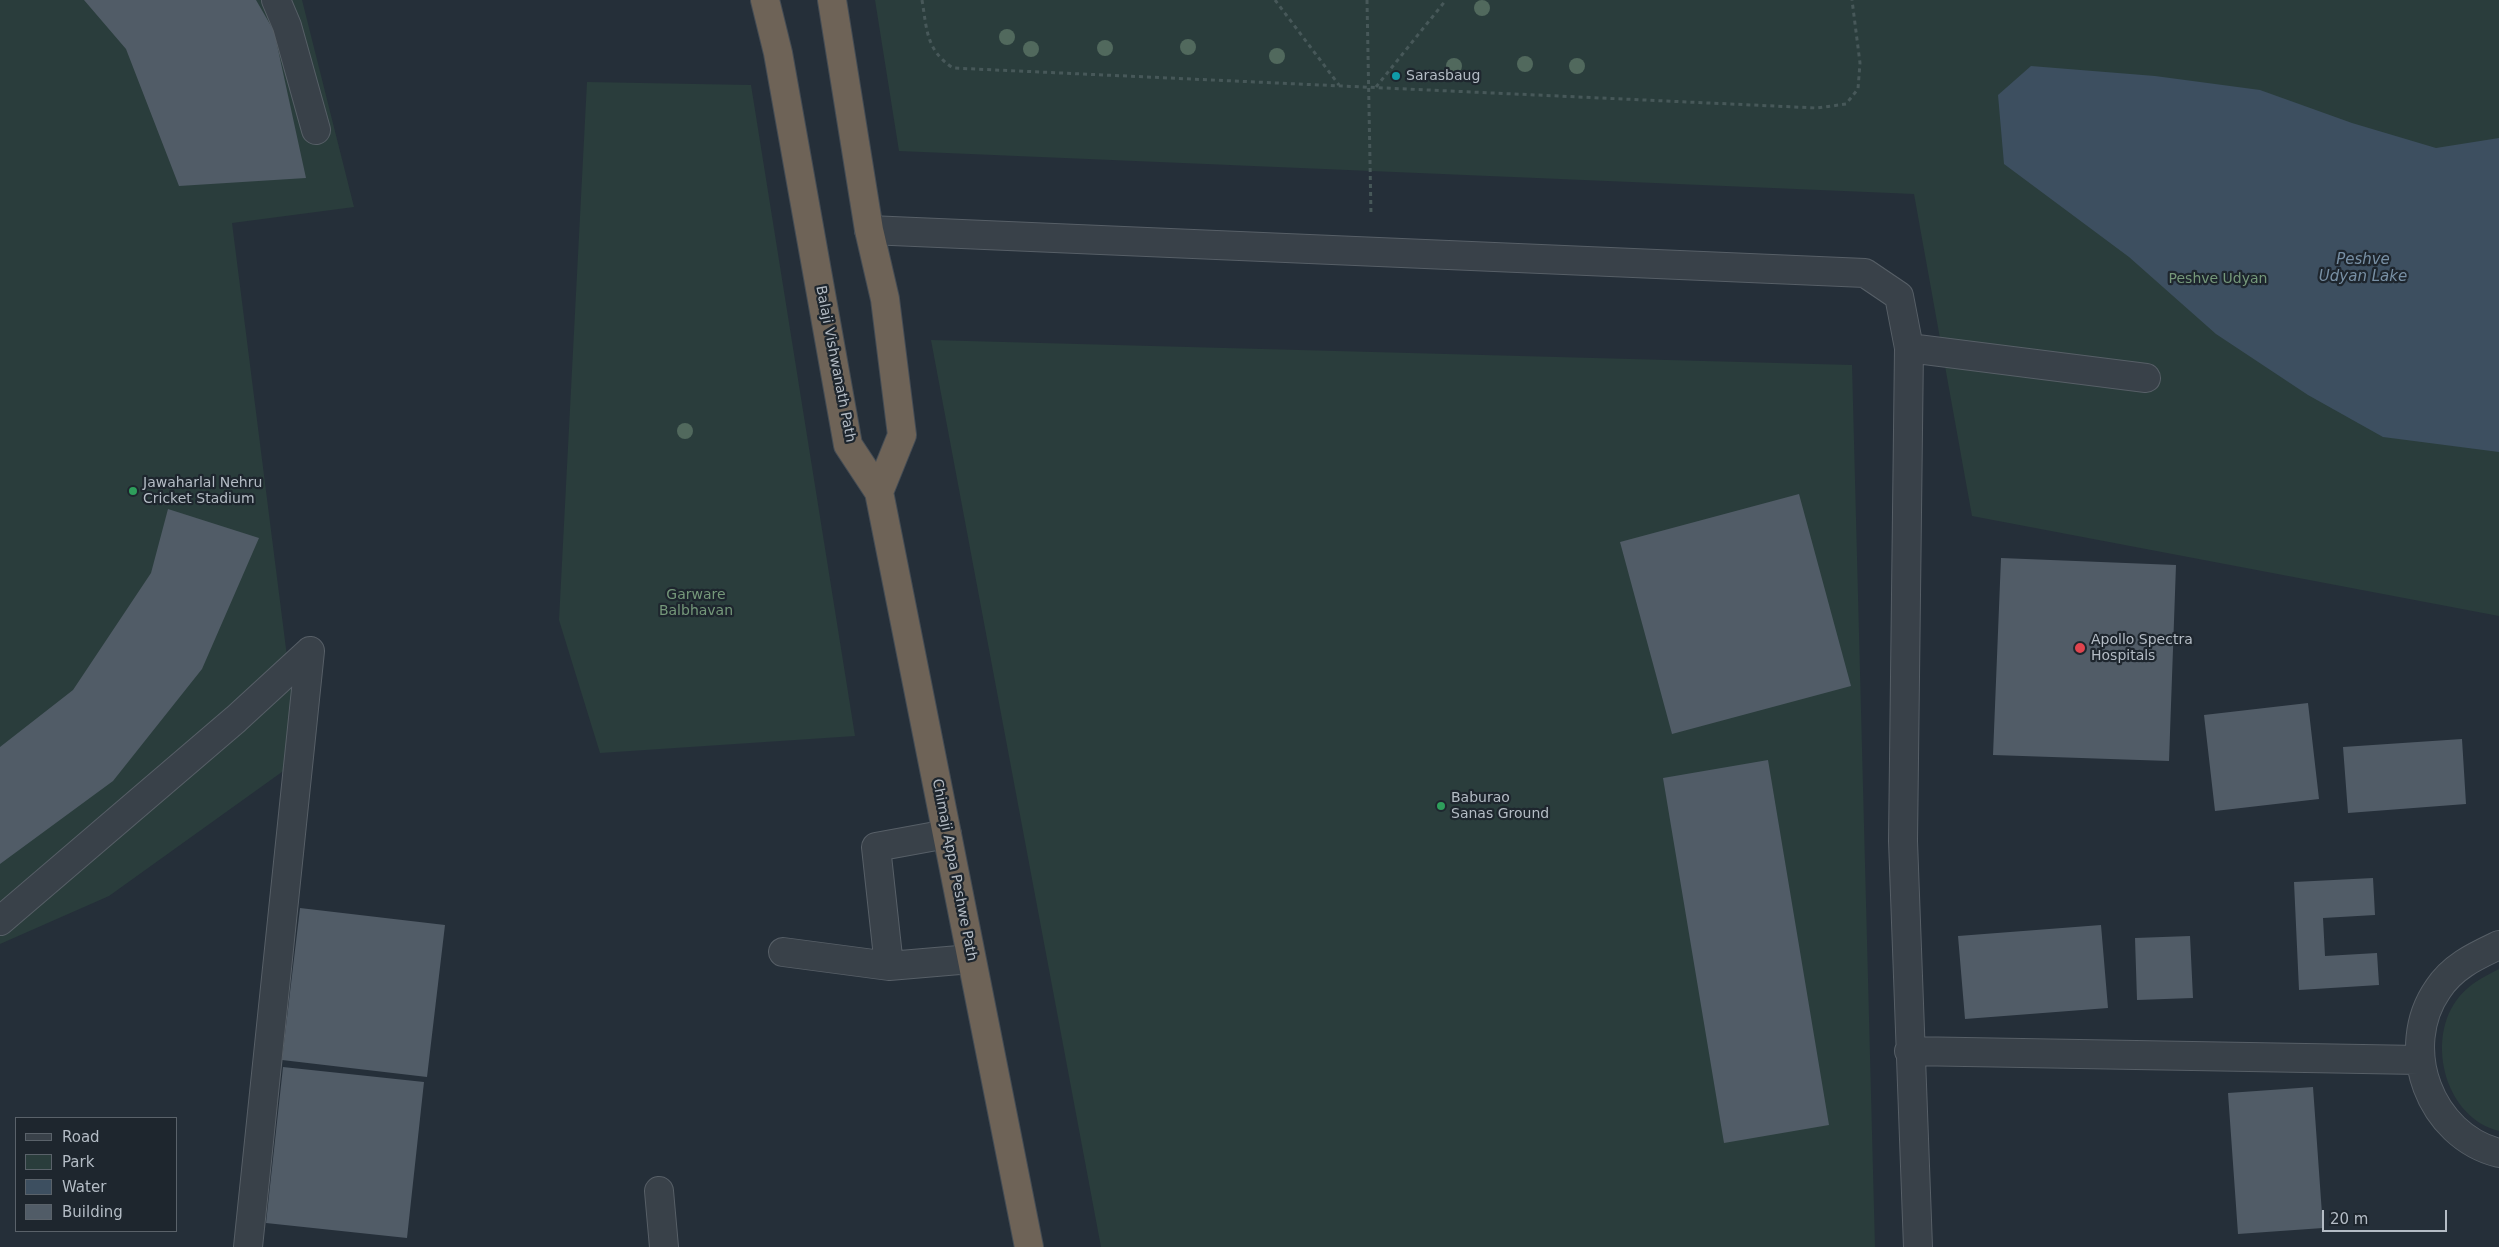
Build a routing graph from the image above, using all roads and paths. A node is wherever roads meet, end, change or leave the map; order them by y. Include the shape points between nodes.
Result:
1 (276, 0) edge
2 (765, 0) edge
3 (832, 0) edge
4 (922, 0) edge
5 (1275, 0) edge
6 (1367, 0) edge
7 (1446, 0) edge
8 (1852, 0) edge
9 (1339, 86) junction
10 (1368, 87) junction
11 (1376, 88) junction
12 (316, 130) dead end
13 (1370, 184) dead end
14 (869, 230) junction
15 (1909, 348) junction
16 (2146, 378) dead end
17 (879, 492) junction
18 (947, 834) junction
19 (0, 921) edge
20 (2499, 945) edge
21 (783, 952) dead end
22 (971, 959) junction
23 (890, 966) junction
24 (1909, 1051) junction
25 (2419, 1060) junction
26 (2499, 1153) edge
27 (659, 1190) dead end
28 (248, 1247) edge
29 (664, 1247) edge
30 (1029, 1247) edge
31 (1918, 1247) edge

1 - 12 street via 287,26
2 - 17 highway, Balaji Vishwanath Path via 778,53 848,445
3 - 14 highway
4 - 9 path via 929,42 940,59 953,68
5 - 9 path
6 - 10 path
7 - 11 path
8 - 11 path via 1860,62 1858,89 1846,104 1817,108
9 - 10 path
10 - 11 path
10 - 13 path
14 - 15 street via 1865,273 1899,296
14 - 17 highway via 885,299 902,435
15 - 16 street
15 - 24 street via 1903,841
17 - 18 highway, Chimaji Appa Peshwe Path
18 - 22 highway, Chimaji Appa Peshwe Path
18 - 23 street via 876,847
19 - 28 street via 236,719 310,651
20 - 25 street via 2464,961 2438,988 2422,1022
21 - 23 street
22 - 23 street
22 - 30 highway, Chimaji Appa Peshwe Path
24 - 25 street
24 - 31 street
25 - 26 street via 2429,1096 2451,1128 2483,1149
27 - 29 street

